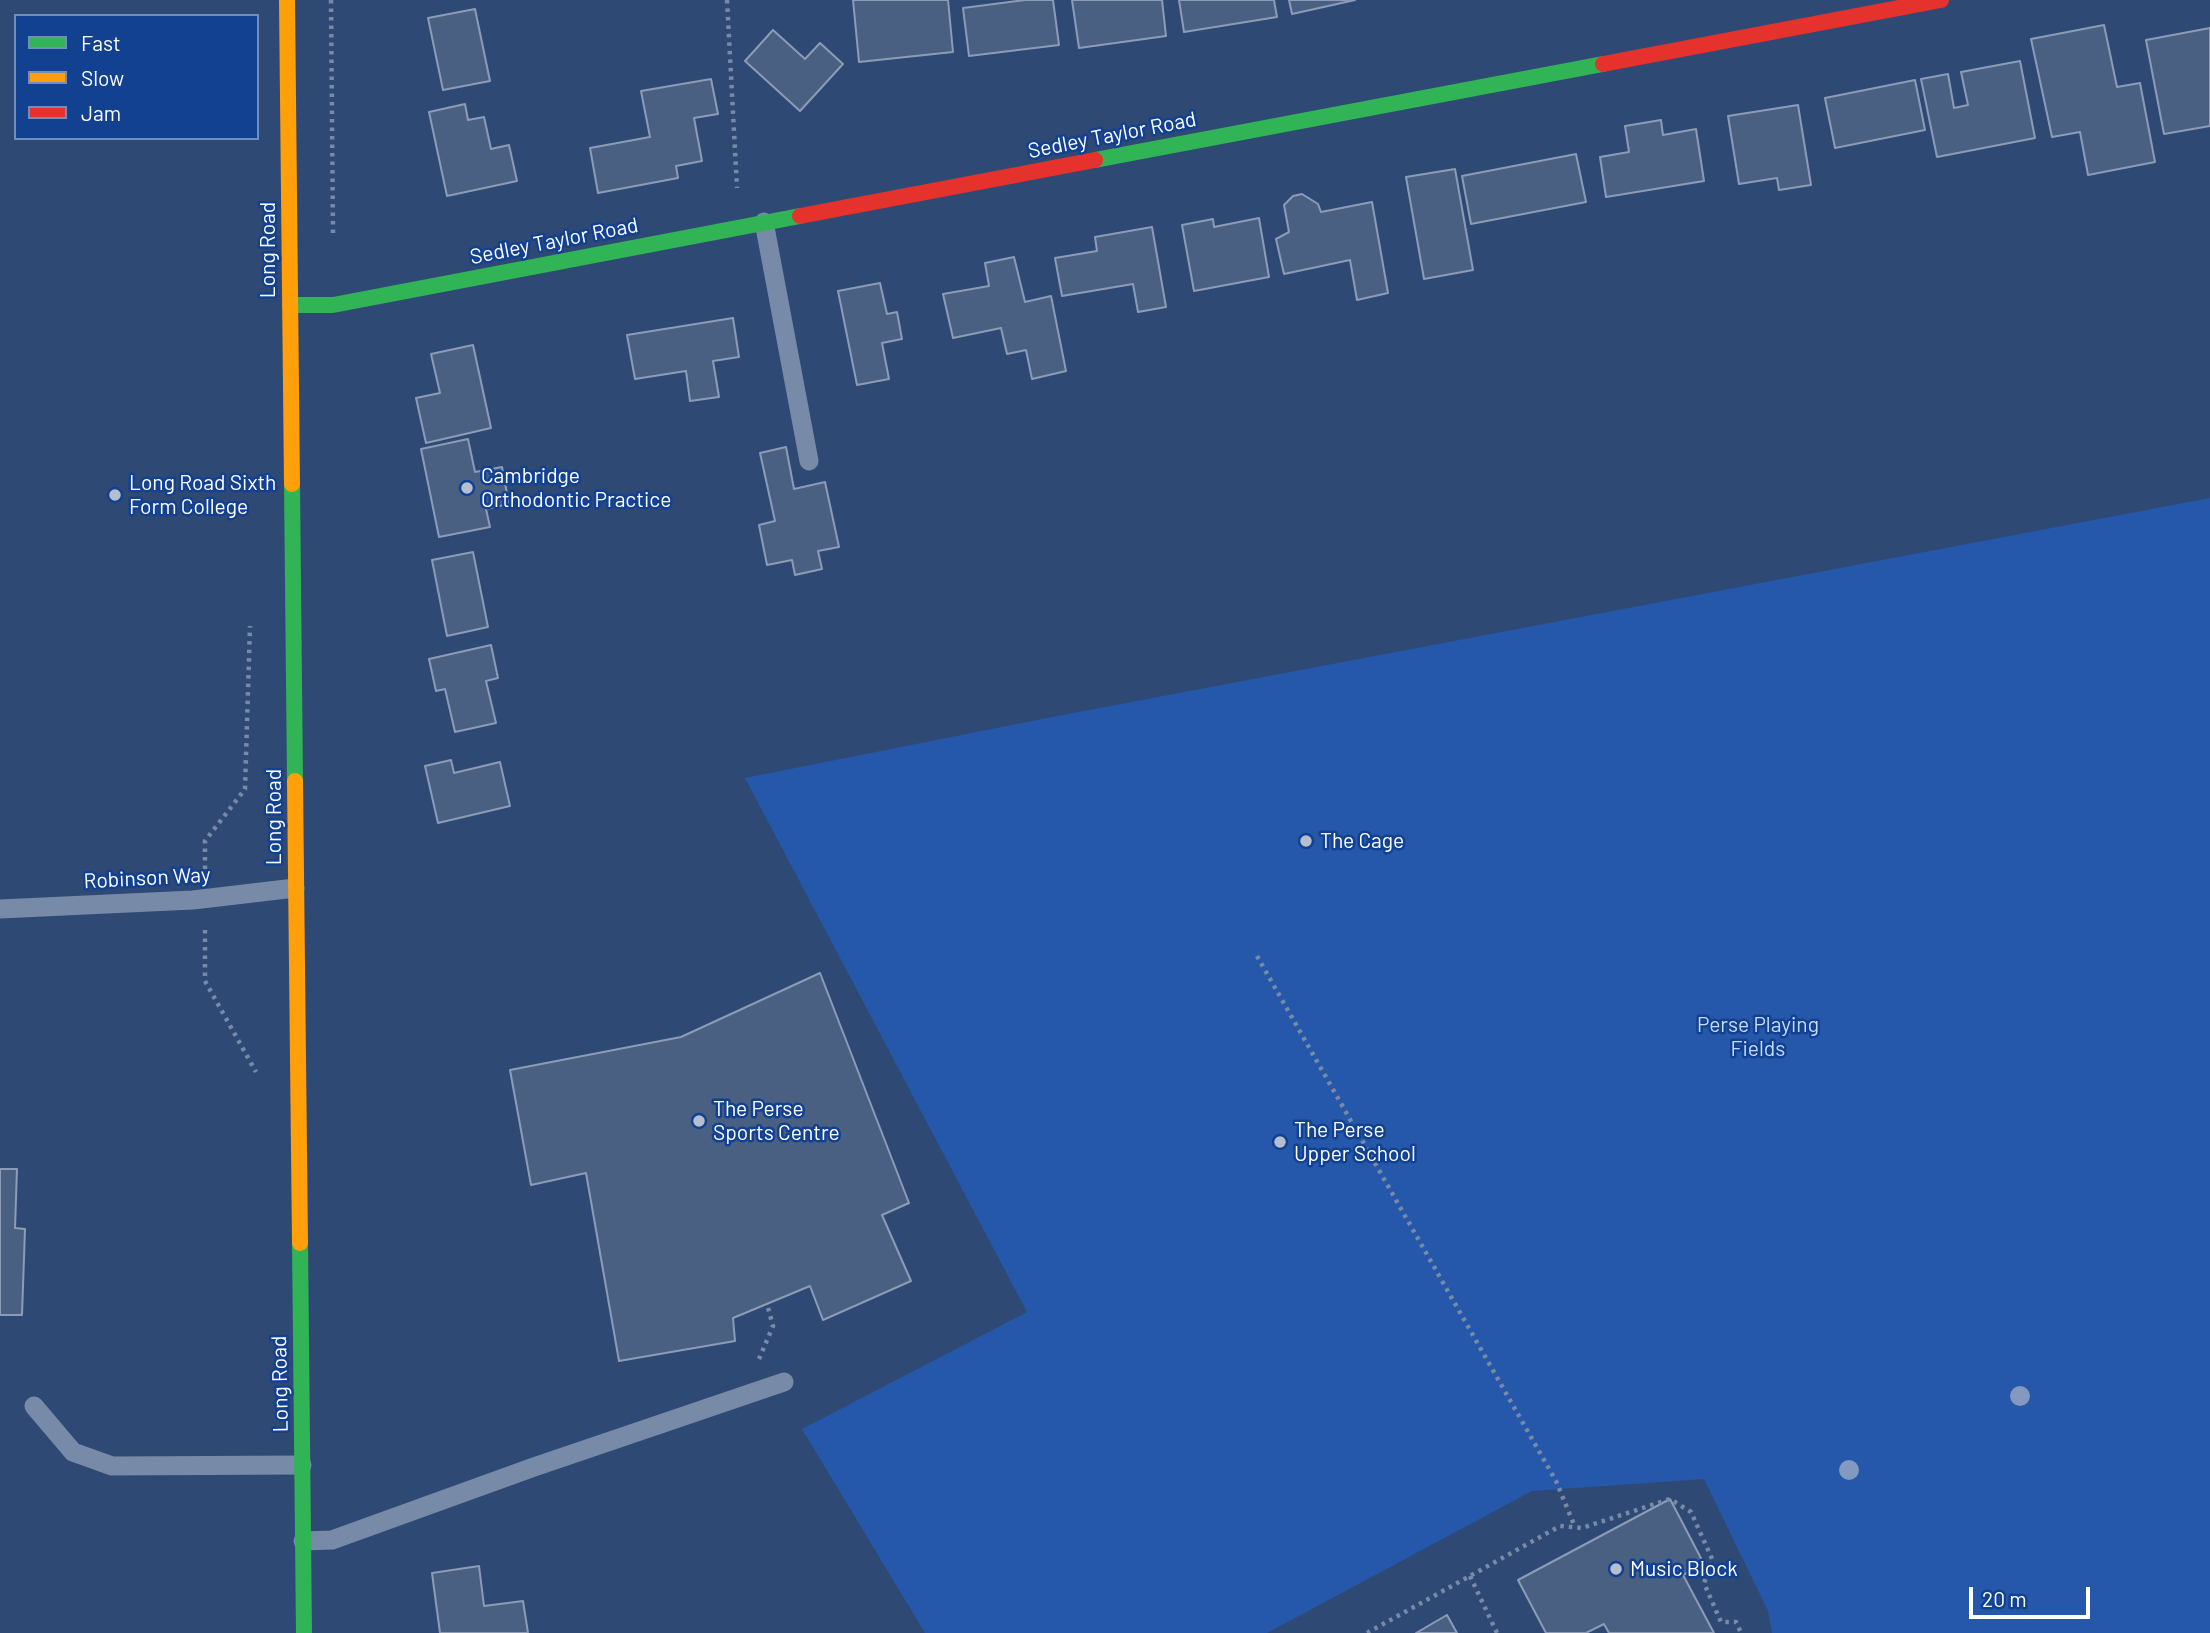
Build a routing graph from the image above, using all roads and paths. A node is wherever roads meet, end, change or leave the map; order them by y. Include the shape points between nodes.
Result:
1 (287, 0) edge
2 (727, 0) edge
3 (1941, 0) edge
4 (764, 222) junction
5 (739, 227) junction
6 (290, 305) junction
7 (809, 461) dead end
8 (295, 888) junction
9 (0, 909) edge
10 (1257, 956) dead end
11 (767, 1304) dead end
12 (784, 1382) dead end
13 (743, 1395) junction
14 (34, 1406) dead end
15 (302, 1465) junction
16 (1575, 1527) junction
17 (303, 1541) junction
18 (1471, 1576) junction
19 (304, 1633) edge
20 (1367, 1633) edge
21 (1497, 1633) edge
22 (1741, 1633) edge

1 - 6 street, Long Road
2 - 5 path
3 - 4 street, Sedley Taylor Road
4 - 5 street, Sedley Taylor Road
4 - 7 lane
5 - 6 street, Sedley Taylor Road via 334,305
6 - 8 street, Long Road
8 - 9 lane, Robinson Way via 193,900
8 - 15 street, Long Road
10 - 16 path via 1556,1482
11 - 13 path via 773,1326
12 - 13 lane
13 - 17 lane via 332,1540
14 - 15 lane via 73,1452 112,1466
15 - 17 street, Long Road
16 - 18 path via 1560,1526
16 - 22 path via 1670,1499 1691,1512 1713,1560 1704,1583 1721,1622 1736,1622
17 - 19 street, Long Road
18 - 20 path
18 - 21 path

